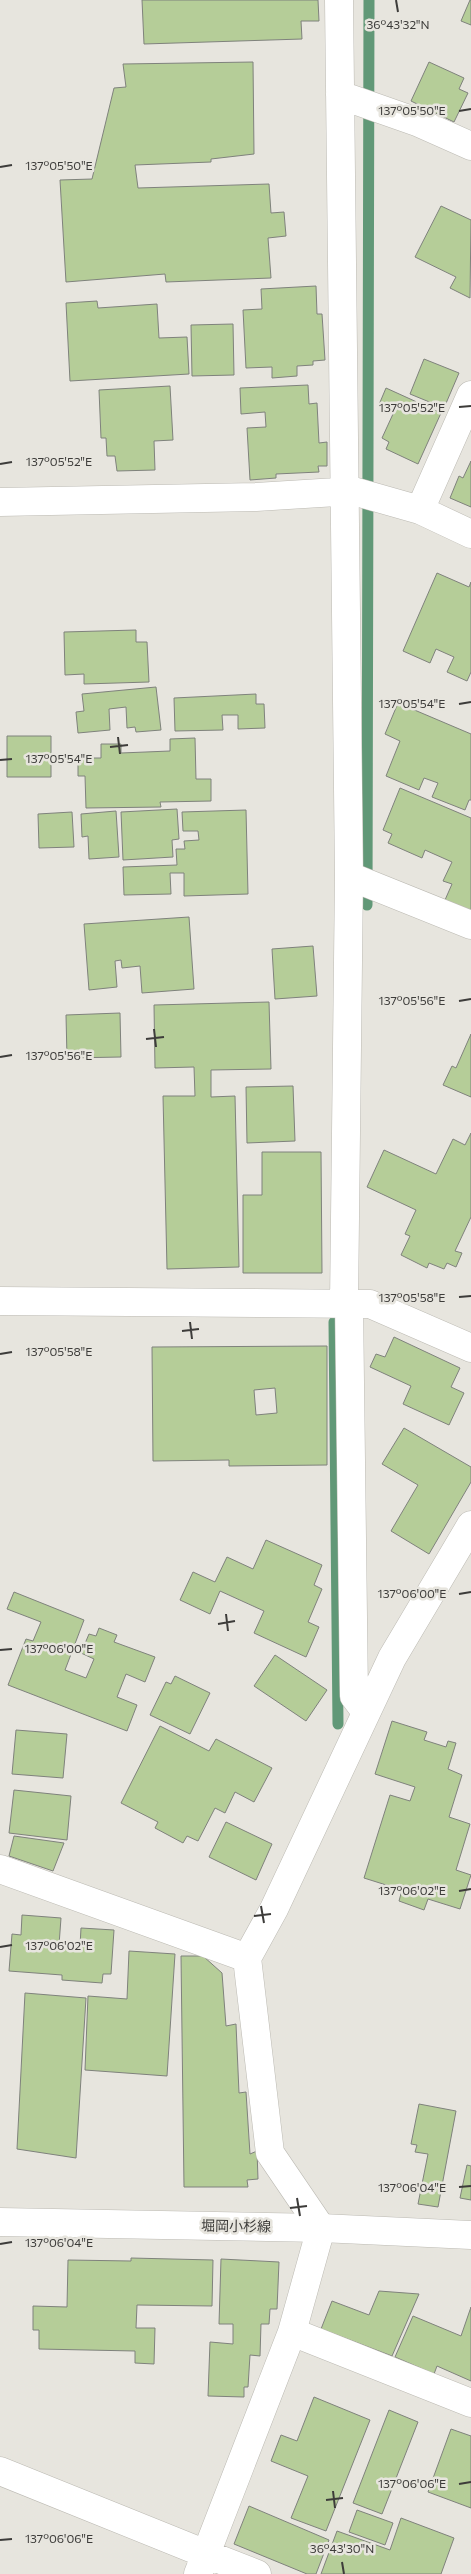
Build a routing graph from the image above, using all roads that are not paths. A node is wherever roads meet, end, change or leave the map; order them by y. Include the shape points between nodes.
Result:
1 (339, 0) edge
2 (340, 95) junction
3 (471, 146) edge
4 (471, 395) edge
5 (346, 492) junction
6 (0, 502) edge
7 (420, 510) junction
8 (471, 534) edge
9 (349, 876) junction
10 (471, 925) edge
11 (0, 1301) edge
12 (347, 1304) junction
13 (471, 1348) edge
14 (471, 1525) edge
15 (366, 1712) junction
16 (0, 1869) edge
17 (247, 1958) junction
18 (0, 2222) edge
19 (321, 2228) junction
20 (471, 2234) edge
21 (292, 2332) junction
22 (471, 2403) edge
23 (0, 2471) edge
24 (202, 2564) edge
25 (257, 2574) edge

1 - 2 street
2 - 3 street via 417,122
2 - 5 street
4 - 7 street
5 - 6 street
5 - 7 street via 353,491
5 - 9 street
7 - 8 street
9 - 10 street
9 - 12 street
11 - 12 street
12 - 13 street via 370,1304
12 - 15 street via 354,1696
14 - 15 street via 392,1658
15 - 17 street via 274,1909
16 - 17 street
17 - 19 street via 270,2153
18 - 19 street, 堀岡小杉線
19 - 20 street, 堀岡小杉線
19 - 21 street
21 - 22 street
21 - 24 street
23 - 24 street
24 - 25 street

